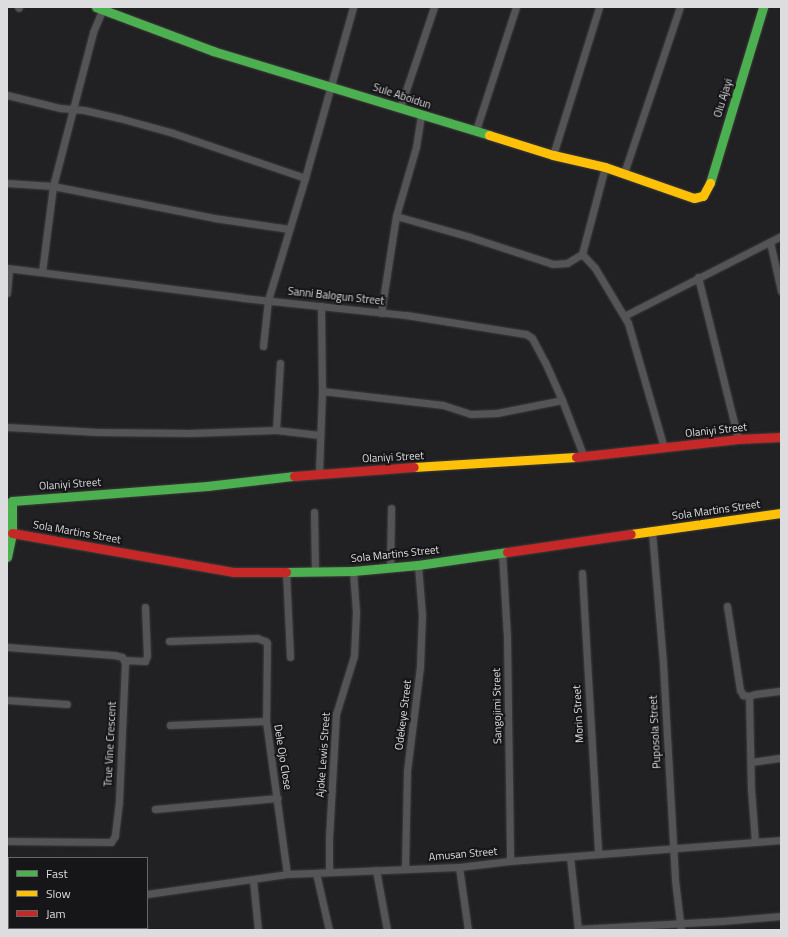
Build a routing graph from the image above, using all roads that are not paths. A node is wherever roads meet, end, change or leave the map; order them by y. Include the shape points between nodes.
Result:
1 (353, 7) edge
2 (434, 7) edge
3 (516, 7) edge
4 (599, 7) edge
5 (680, 7) edge
6 (763, 7) edge
7 (101, 8) edge
8 (331, 86) junction
9 (7, 95) edge
10 (400, 108) junction
11 (74, 109) junction
12 (420, 115) junction
13 (476, 130) junction
14 (552, 155) junction
15 (604, 167) junction
16 (624, 173) junction
17 (305, 178) junction
18 (7, 184) edge
19 (53, 186) junction
20 (703, 196) joint
21 (396, 216) junction
22 (289, 229) junction
23 (781, 236) edge
24 (770, 242) junction
25 (582, 254) junction
26 (8, 268) edge
27 (42, 272) junction
28 (698, 277) junction
29 (781, 291) edge
30 (7, 293) edge
31 (268, 300) junction
32 (321, 306) junction
33 (381, 313) junction
34 (624, 316) junction
35 (263, 346) dead end
36 (280, 363) dead end
37 (322, 391) junction
38 (562, 400) junction
39 (7, 427) edge
40 (276, 430) junction
41 (320, 435) junction
42 (781, 437) edge
43 (738, 439) junction
44 (664, 448) junction
45 (584, 457) junction
46 (319, 473) junction
47 (9, 501) edge
48 (390, 508) dead end
49 (314, 512) dead end
50 (781, 513) edge
51 (652, 532) junction
52 (12, 533) junction
53 (502, 552) junction
54 (7, 557) edge
55 (418, 565) junction
56 (390, 568) junction
57 (314, 570) junction
58 (286, 571) junction
59 (352, 571) junction
60 (582, 573) dead end
61 (726, 606) dead end
62 (145, 607) dead end
63 (168, 641) dead end
64 (7, 647) edge
65 (290, 657) dead end
66 (124, 660) junction
67 (781, 691) edge
68 (750, 696) junction
69 (7, 700) edge
70 (66, 704) dead end
71 (266, 721) junction
72 (170, 725) dead end
73 (781, 758) edge
74 (751, 762) junction
75 (278, 798) junction
76 (156, 809) dead end
77 (781, 840) edge
78 (7, 841) edge
79 (755, 842) junction
80 (673, 849) junction
81 (598, 854) junction
82 (570, 858) junction
83 (510, 861) junction
84 (459, 868) junction
85 (405, 869) junction
86 (376, 870) junction
87 (329, 872) junction
88 (287, 874) junction
89 (316, 874) junction
90 (253, 880) junction
91 (148, 894) edge
92 (781, 916) edge
93 (681, 927) edge
94 (578, 929) edge
95 (258, 930) edge
96 (329, 930) edge
97 (387, 930) edge
98 (468, 930) edge

1 - 8 street
2 - 10 street
3 - 13 street
4 - 14 street
5 - 16 street
6 - 20 street, Olu Ajayi via 711,182
7 - 8 street, Sule Aboidun via 213,51
7 - 11 street
8 - 10 street, Sule Aboidun
8 - 17 street
9 - 11 street
10 - 12 street, Sule Aboidun
11 - 17 street via 163,130
11 - 19 street
12 - 13 street, Sule Aboidun
12 - 21 street via 416,148
13 - 14 street, Sule Aboidun
14 - 15 street, Sule Aboidun
15 - 16 street, Sule Aboidun
15 - 25 street
16 - 20 street, Sule Aboidun via 694,198
17 - 22 street
18 - 19 street
19 - 22 street via 214,218
19 - 27 street
21 - 25 street via 553,264 567,263
21 - 33 street
22 - 31 street
23 - 24 street
24 - 28 street
24 - 29 street
25 - 34 street via 594,268
26 - 27 street, Sanni Balogun Street
26 - 30 street
27 - 31 street, Sanni Balogun Street
28 - 34 street
28 - 43 street
31 - 32 street, Sanni Balogun Street
31 - 35 street
32 - 33 street, Sanni Balogun Street
32 - 37 street
33 - 38 street, Sanni Balogun Street via 526,334 532,338
34 - 44 street via 638,355
36 - 40 street
37 - 38 street via 443,405 471,414 497,413
37 - 41 street
38 - 45 street, Sanni Balogun Street
39 - 40 street via 98,432 190,433
40 - 41 street
41 - 46 street
42 - 43 street, Olaniyi Street
43 - 44 street, Olaniyi Street
44 - 45 street, Olaniyi Street
45 - 46 street, Olaniyi Street
46 - 47 street, Olaniyi Street via 207,486
47 - 52 street
48 - 56 street
49 - 57 street
50 - 51 street, Sola Martins Street
51 - 53 street, Sola Martins Street
51 - 80 street, Puposola Street via 663,664
52 - 54 street
52 - 58 street, Sola Martins Street via 233,572
53 - 55 street, Sola Martins Street
53 - 83 street, Sangojimi Street via 507,644
55 - 56 street, Sola Martins Street
55 - 85 street, Odekeye Street via 422,616 420,666 407,771
56 - 59 street, Sola Martins Street
57 - 58 street, Sola Martins Street
57 - 59 street, Sola Martins Street
58 - 65 street
59 - 87 street, Ajoke Lewis Street via 356,612 355,650 336,714
60 - 81 street, Morin Street
61 - 68 street via 740,690 743,695
62 - 66 street via 147,656 145,661
63 - 71 street, Dele Ojo Close via 257,638 267,643
64 - 66 street via 114,655
66 - 78 street, True Vine Crescent via 115,836 111,842 104,843
67 - 68 street
68 - 74 street
69 - 70 street
71 - 72 street
71 - 75 street, Dele Ojo Close
73 - 74 street
74 - 79 street
75 - 76 street
75 - 88 street, Dele Ojo Close
77 - 79 street, Amusan Street
79 - 80 street, Amusan Street
80 - 81 street, Amusan Street
80 - 93 street, Puposola Street via 676,899
81 - 82 street, Amusan Street
82 - 83 street, Amusan Street
82 - 94 street
83 - 84 street, Amusan Street
84 - 85 street, Amusan Street
84 - 98 street
85 - 86 street, Amusan Street
86 - 87 street, Amusan Street
86 - 97 street
87 - 89 street, Amusan Street
88 - 89 street, Amusan Street
88 - 90 street, Amusan Street
89 - 96 street
90 - 91 street, Amusan Street
90 - 95 street
92 - 93 street
93 - 94 street

